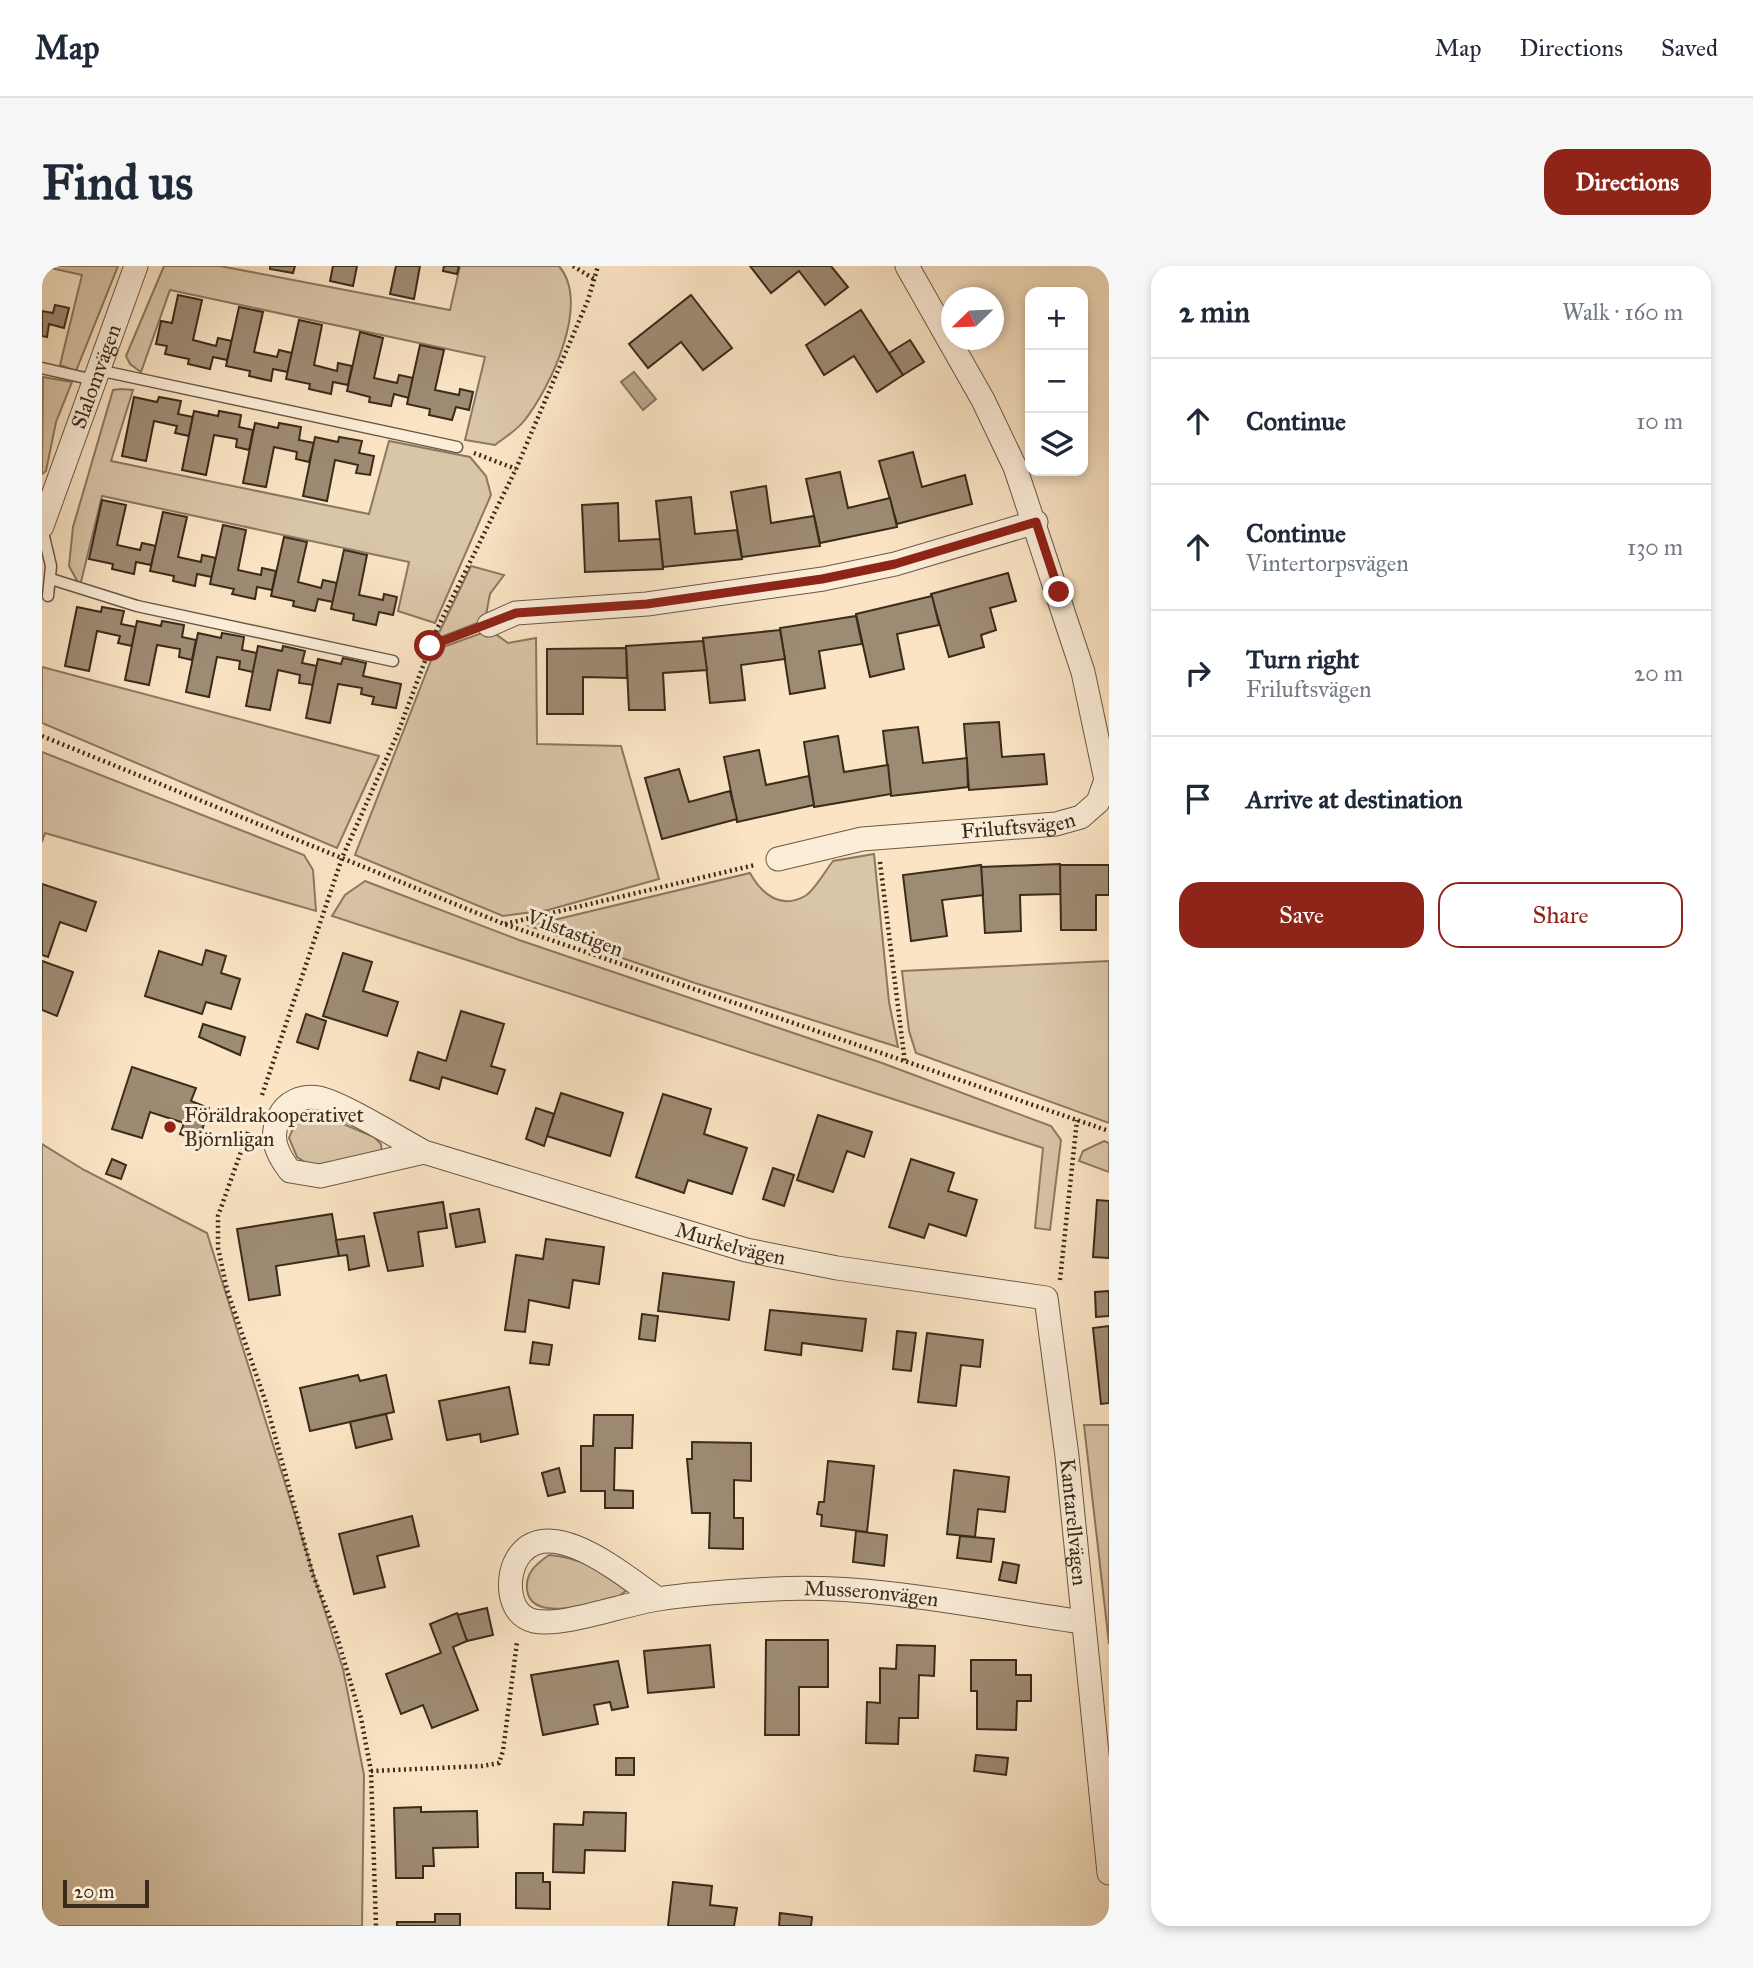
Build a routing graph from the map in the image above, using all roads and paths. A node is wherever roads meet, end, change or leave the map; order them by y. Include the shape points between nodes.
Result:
1 (136, 266) edge
2 (573, 266) edge
3 (598, 266) edge
4 (906, 266) edge
5 (594, 279) junction
6 (42, 368) edge
7 (96, 375) junction
8 (457, 447) joint
9 (516, 469) junction
10 (1036, 522) junction
11 (42, 527) edge
12 (51, 579) junction
13 (48, 596) dead end
14 (489, 625) joint
15 (430, 646) junction
16 (393, 661) dead end
17 (42, 736) edge
18 (877, 837) junction
19 (342, 858) junction
20 (778, 859) joint
21 (504, 924) junction
22 (905, 1063) junction
23 (259, 1100) dead end
24 (252, 1120) dead end
25 (1077, 1120) junction
26 (1109, 1131) edge
27 (424, 1152) junction
28 (1046, 1298) junction
29 (658, 1599) junction
30 (530, 1620) junction
31 (1083, 1622) junction
32 (371, 1772) junction
33 (1109, 1873) edge
34 (376, 1926) edge

1 - 7 street, Slalomvägen
2 - 5 path
3 - 5 path
4 - 10 street, Friluftsvägen via 984,400
5 - 9 path
6 - 7 lane
7 - 8 lane
7 - 11 street, Slalomvägen
8 - 9 path
9 - 15 path
10 - 14 street via 895,564 822,579 647,604 516,613
10 - 18 street, Friluftsvägen via 1101,746 1106,780 1098,802 1081,817 1056,824
11 - 12 lane
12 - 13 lane
12 - 16 lane via 137,606
14 - 15 path
15 - 19 path via 397,735
17 - 19 path, Vilstastigen
18 - 20 street, Friluftsvägen
18 - 22 path
19 - 21 path, Vilstastigen
19 - 23 path
20 - 21 path
21 - 22 path, Vilstastigen
22 - 25 path, Vilstastigen
24 - 32 path via 218,1216 218,1248 313,1575 349,1671
25 - 26 path, Vilstastigen
25 - 28 path via 1060,1292 1054,1299
27 - 27 street, Murkelvägen via 320,1176 289,1171 276,1152 274,1127 283,1108 299,1099 319,1098
27 - 28 street, Murkelvägen via 746,1250
28 - 31 street, Kantarellvägen
29 - 30 street, Musseronvägen via 549,1623
29 - 30 street via 578,1545 537,1544 520,1554 509,1572 517,1609
29 - 31 street, Musseronvägen via 776,1589 882,1593
30 - 32 path via 514,1648 499,1763
31 - 33 street, Kantarellvägen
32 - 34 path

